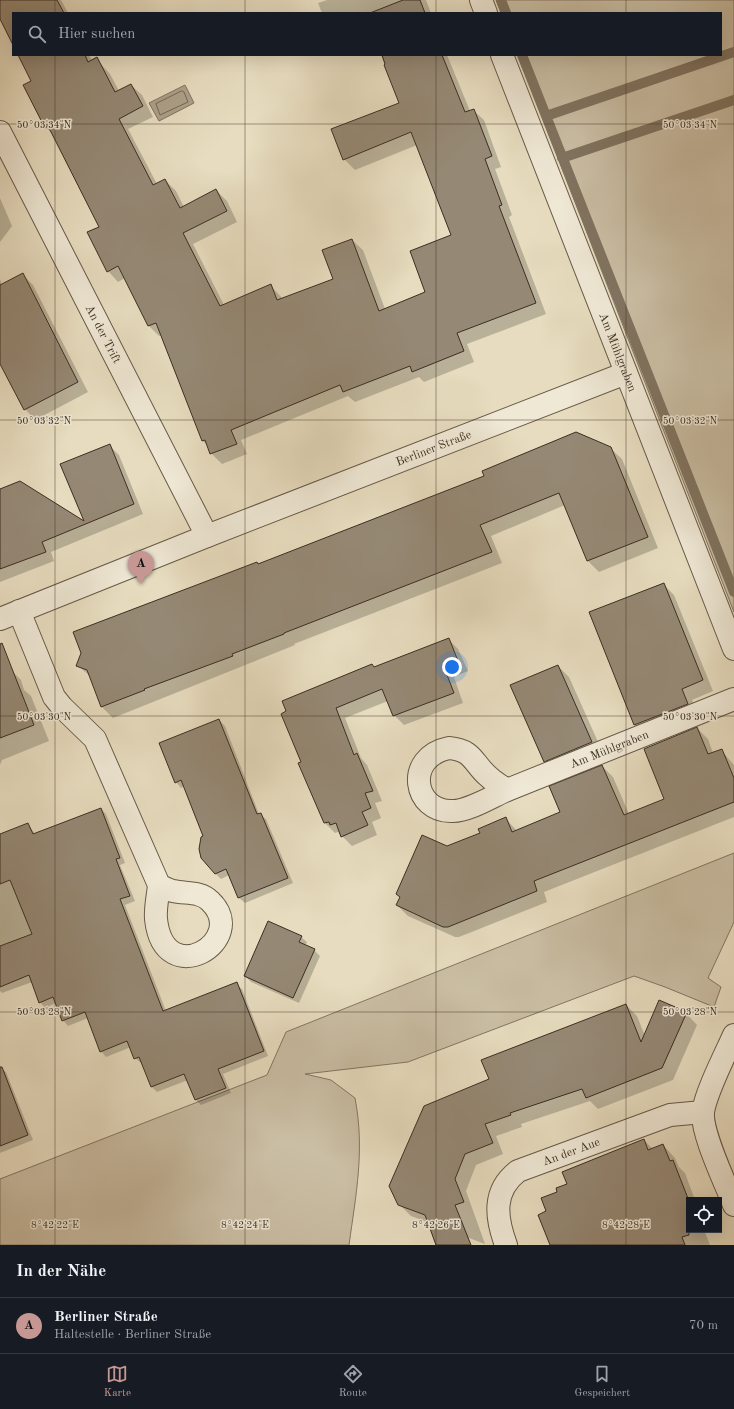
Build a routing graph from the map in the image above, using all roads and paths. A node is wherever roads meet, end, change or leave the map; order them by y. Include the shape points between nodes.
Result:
1 (481, 0) edge
2 (486, 12) edge
3 (502, 56) edge
4 (0, 132) edge
5 (626, 373) junction
6 (207, 536) junction
7 (10, 615) edge
8 (734, 649) edge
9 (734, 699) edge
10 (507, 790) dead end
11 (159, 885) dead end
12 (734, 1035) edge
13 (703, 1112) junction
14 (734, 1205) edge
15 (506, 1245) edge

1 - 2 street
3 - 5 street, Am Mühlgraben
4 - 6 street, An der Trift
5 - 6 street, Berliner Straße
5 - 8 street, Am Mühlgraben
6 - 7 street, Berliner Straße
7 - 11 street, Berliner Straße via 54,697 95,739
9 - 10 street, Am Mühlgraben
12 - 13 street
13 - 14 street via 706,1132
13 - 15 street, An der Aue via 670,1115 518,1171 504,1185 497,1210

